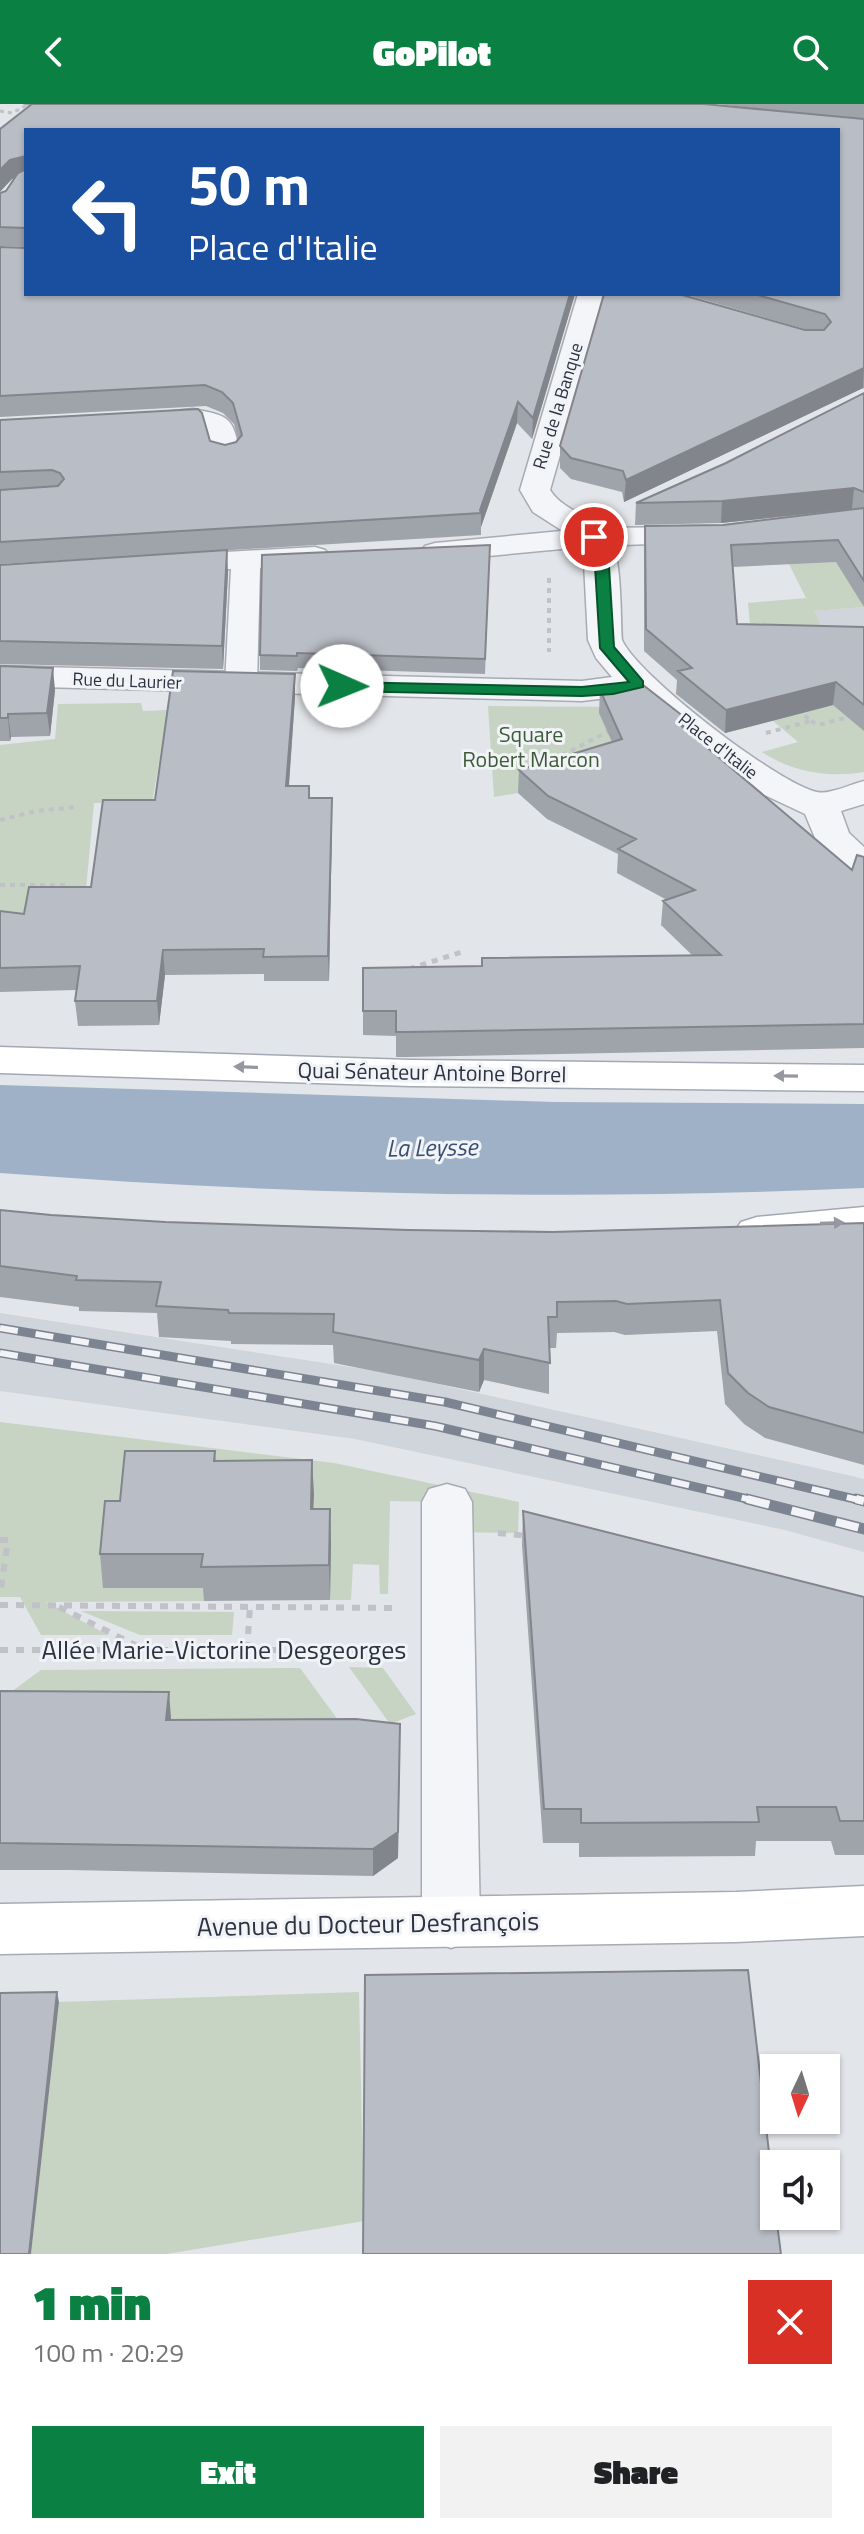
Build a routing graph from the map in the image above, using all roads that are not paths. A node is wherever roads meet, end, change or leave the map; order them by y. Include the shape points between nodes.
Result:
1 (591, 296) edge
2 (119, 422) edge
3 (225, 454) edge
4 (631, 513) edge
5 (730, 534) edge
6 (594, 537) junction
7 (401, 553) edge
8 (345, 555) edge
9 (246, 559) junction
10 (151, 565) edge
11 (0, 676) edge
12 (241, 684) junction
13 (638, 684) junction
14 (864, 792) edge
15 (818, 806) junction
16 (864, 867) edge
17 (0, 1060) edge
18 (864, 1078) edge
19 (864, 1222) edge
20 (718, 1237) edge
21 (447, 1502) dead end
22 (864, 1911) edge
23 (736, 1917) junction
24 (451, 1923) junction
25 (0, 1929) edge
26 (864, 1932) edge

1 - 6 street, Rue de la Banque via 535,490 544,505
2 - 3 street via 206,418 220,428
4 - 6 street via 600,527
5 - 6 street
6 - 7 street
6 - 13 street, Place d'Italie via 601,550 607,648
8 - 9 street
9 - 10 street
9 - 12 street
11 - 12 street, Rue du Laurier
12 - 13 street, Rue du Laurier via 582,691
13 - 15 street, Place d'Italie via 772,787
14 - 15 street
15 - 16 street via 831,837
18 -> 17 main road, Quai Sénateur Antoine Borrel via 410,1073
20 -> 19 main road
21 - 24 street
22 - 23 main road, Avenue du Docteur Desfrançois
23 - 24 main road, Avenue du Docteur Desfrançois
23 - 26 main road, Avenue du Docteur Desfrançois
24 - 25 main road, Avenue du Docteur Desfrançois

